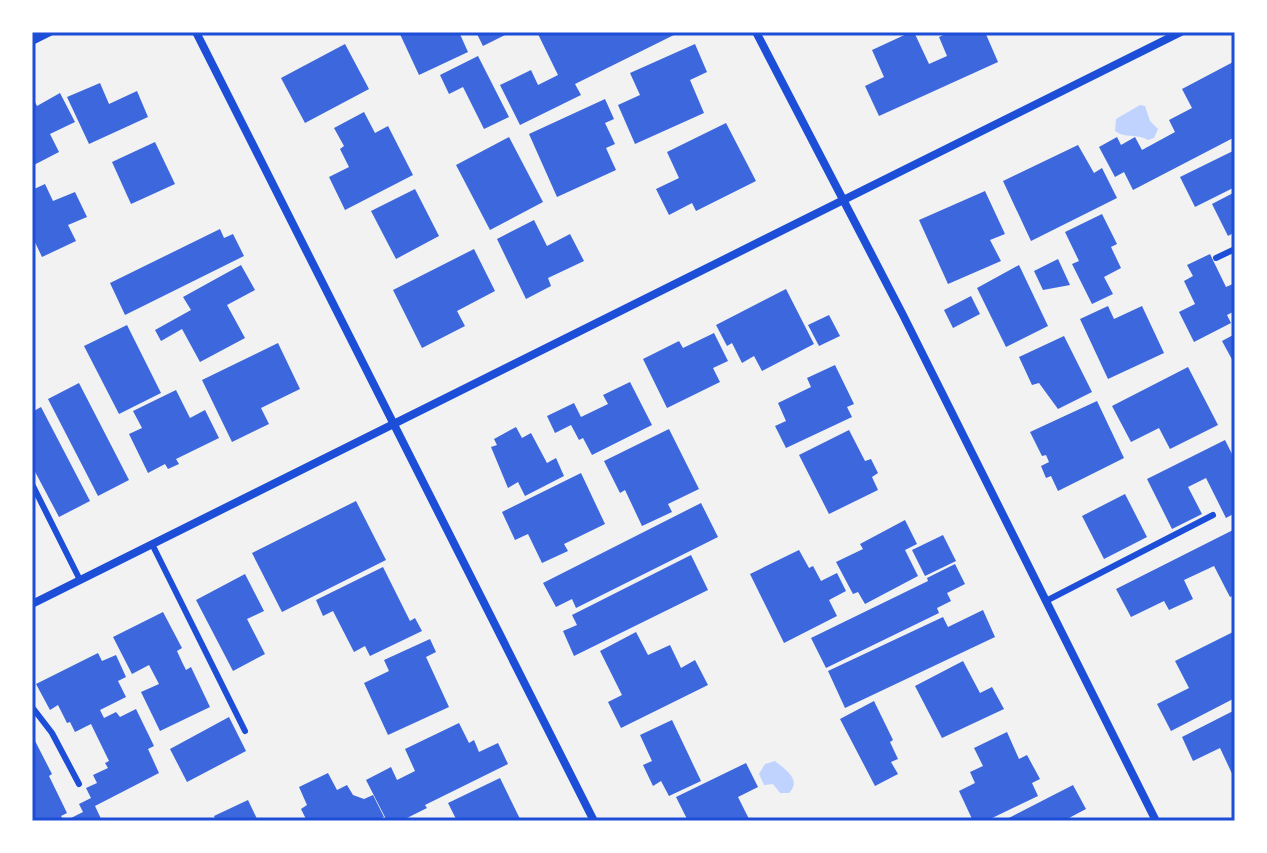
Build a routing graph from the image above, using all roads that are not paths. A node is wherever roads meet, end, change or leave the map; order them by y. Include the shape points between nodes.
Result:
1 (50, 32) edge
2 (196, 32) edge
3 (756, 32) edge
4 (1181, 32) edge
5 (32, 41) edge
6 (842, 201) junction
7 (1235, 249) edge
8 (1216, 258) dead end
9 (393, 424) junction
10 (32, 484) edge
11 (1213, 515) dead end
12 (152, 544) junction
13 (80, 580) junction
14 (1046, 601) junction
15 (32, 604) edge
16 (32, 707) edge
17 (245, 731) dead end
18 (79, 784) dead end
19 (594, 821) edge
20 (1156, 821) edge

1 - 5 street
2 - 9 street
3 - 6 street
4 - 6 street
6 - 9 street
6 - 14 street
7 - 8 lane
9 - 12 street
9 - 19 street
10 - 13 lane
11 - 14 lane
12 - 13 street
12 - 17 lane
13 - 15 street
14 - 20 street
16 - 18 lane

